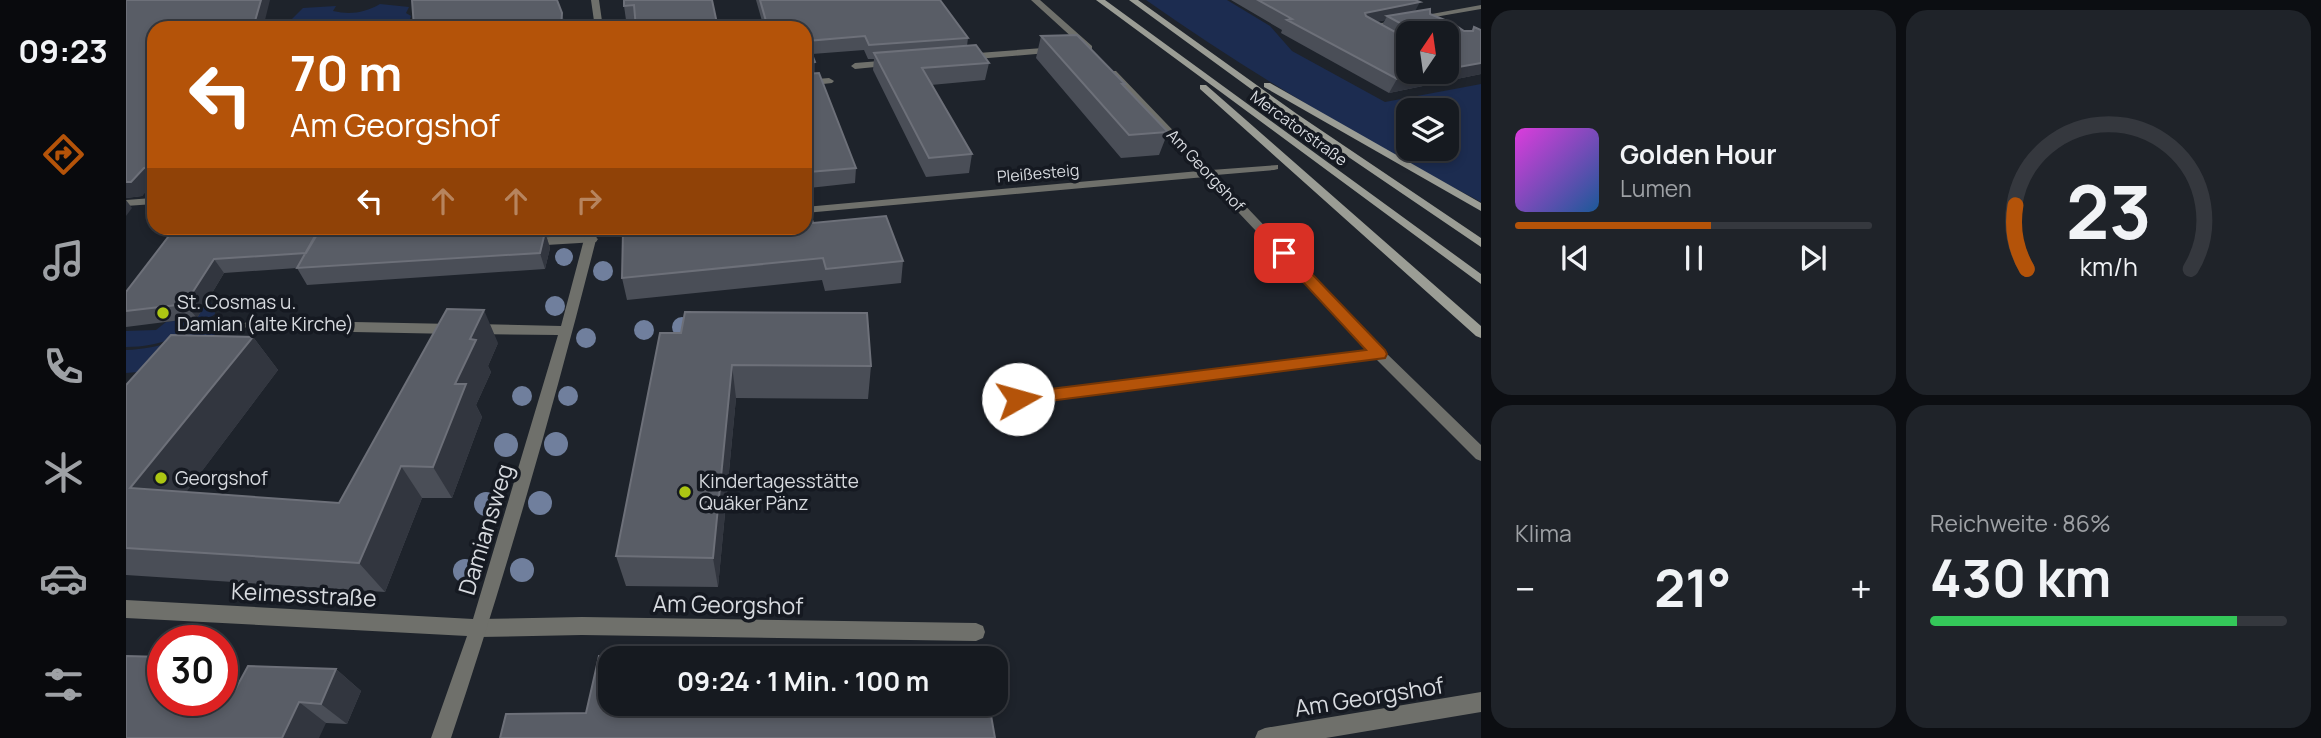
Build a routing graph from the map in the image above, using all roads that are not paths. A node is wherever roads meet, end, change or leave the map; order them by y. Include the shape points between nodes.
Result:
1 (594, 0) edge
2 (1035, 0) edge
3 (1100, 0) edge
4 (1133, 0) edge
5 (1481, 7) edge
6 (1481, 16) edge
7 (598, 21) edge
8 (1448, 21) edge
9 (1178, 31) junction
10 (1376, 33) edge
11 (1150, 38) junction
12 (1089, 48) junction
13 (1075, 49) edge
14 (1061, 50) edge
15 (1098, 57) edge
16 (951, 58) edge
17 (896, 62) edge
18 (855, 65) dead end
19 (1107, 67) edge
20 (829, 81) dead end
21 (812, 82) edge
22 (1274, 167) dead end
23 (1209, 173) junction
24 (147, 201) edge
25 (126, 203) edge
26 (1481, 208) edge
27 (812, 209) edge
28 (571, 235) edge
29 (592, 235) edge
30 (514, 243) edge
31 (1481, 243) edge
32 (1481, 279) edge
33 (249, 325) dead end
34 (567, 331) junction
35 (1481, 333) edge
36 (1379, 354) junction
37 (1018, 399) dead end
38 (1481, 455) edge
39 (126, 609) edge
40 (479, 628) junction
41 (976, 632) dead end
42 (1481, 702) edge
43 (441, 738) edge
44 (1265, 738) edge

1 - 7 street
2 - 12 street
3 - 11 main road, Mercatorstraße
4 - 9 main road, Mercatorstraße
5 - 10 street via 1364,27
6 - 8 street
9 - 26 main road via 1316,116
9 - 31 main road, Mercatorstraße
11 - 32 main road, Mercatorstraße
11 - 35 main road
12 - 13 street
12 - 15 street
14 - 16 street
17 - 18 street
19 - 23 street, Am Georgshof
20 - 21 street
22 - 23 street, Pleißesteig
23 - 27 street, Pleißesteig
23 - 36 street, Am Georgshof
24 - 25 street
28 - 30 street
29 - 34 street, Damiansweg
33 - 34 street
34 - 40 street, Damiansweg
36 - 37 street
36 - 38 street, Am Georgshof
39 - 40 street, Keimesstraße
40 - 41 street, Am Georgshof
40 - 43 street, Damiansweg
42 - 44 street, Am Georgshof

